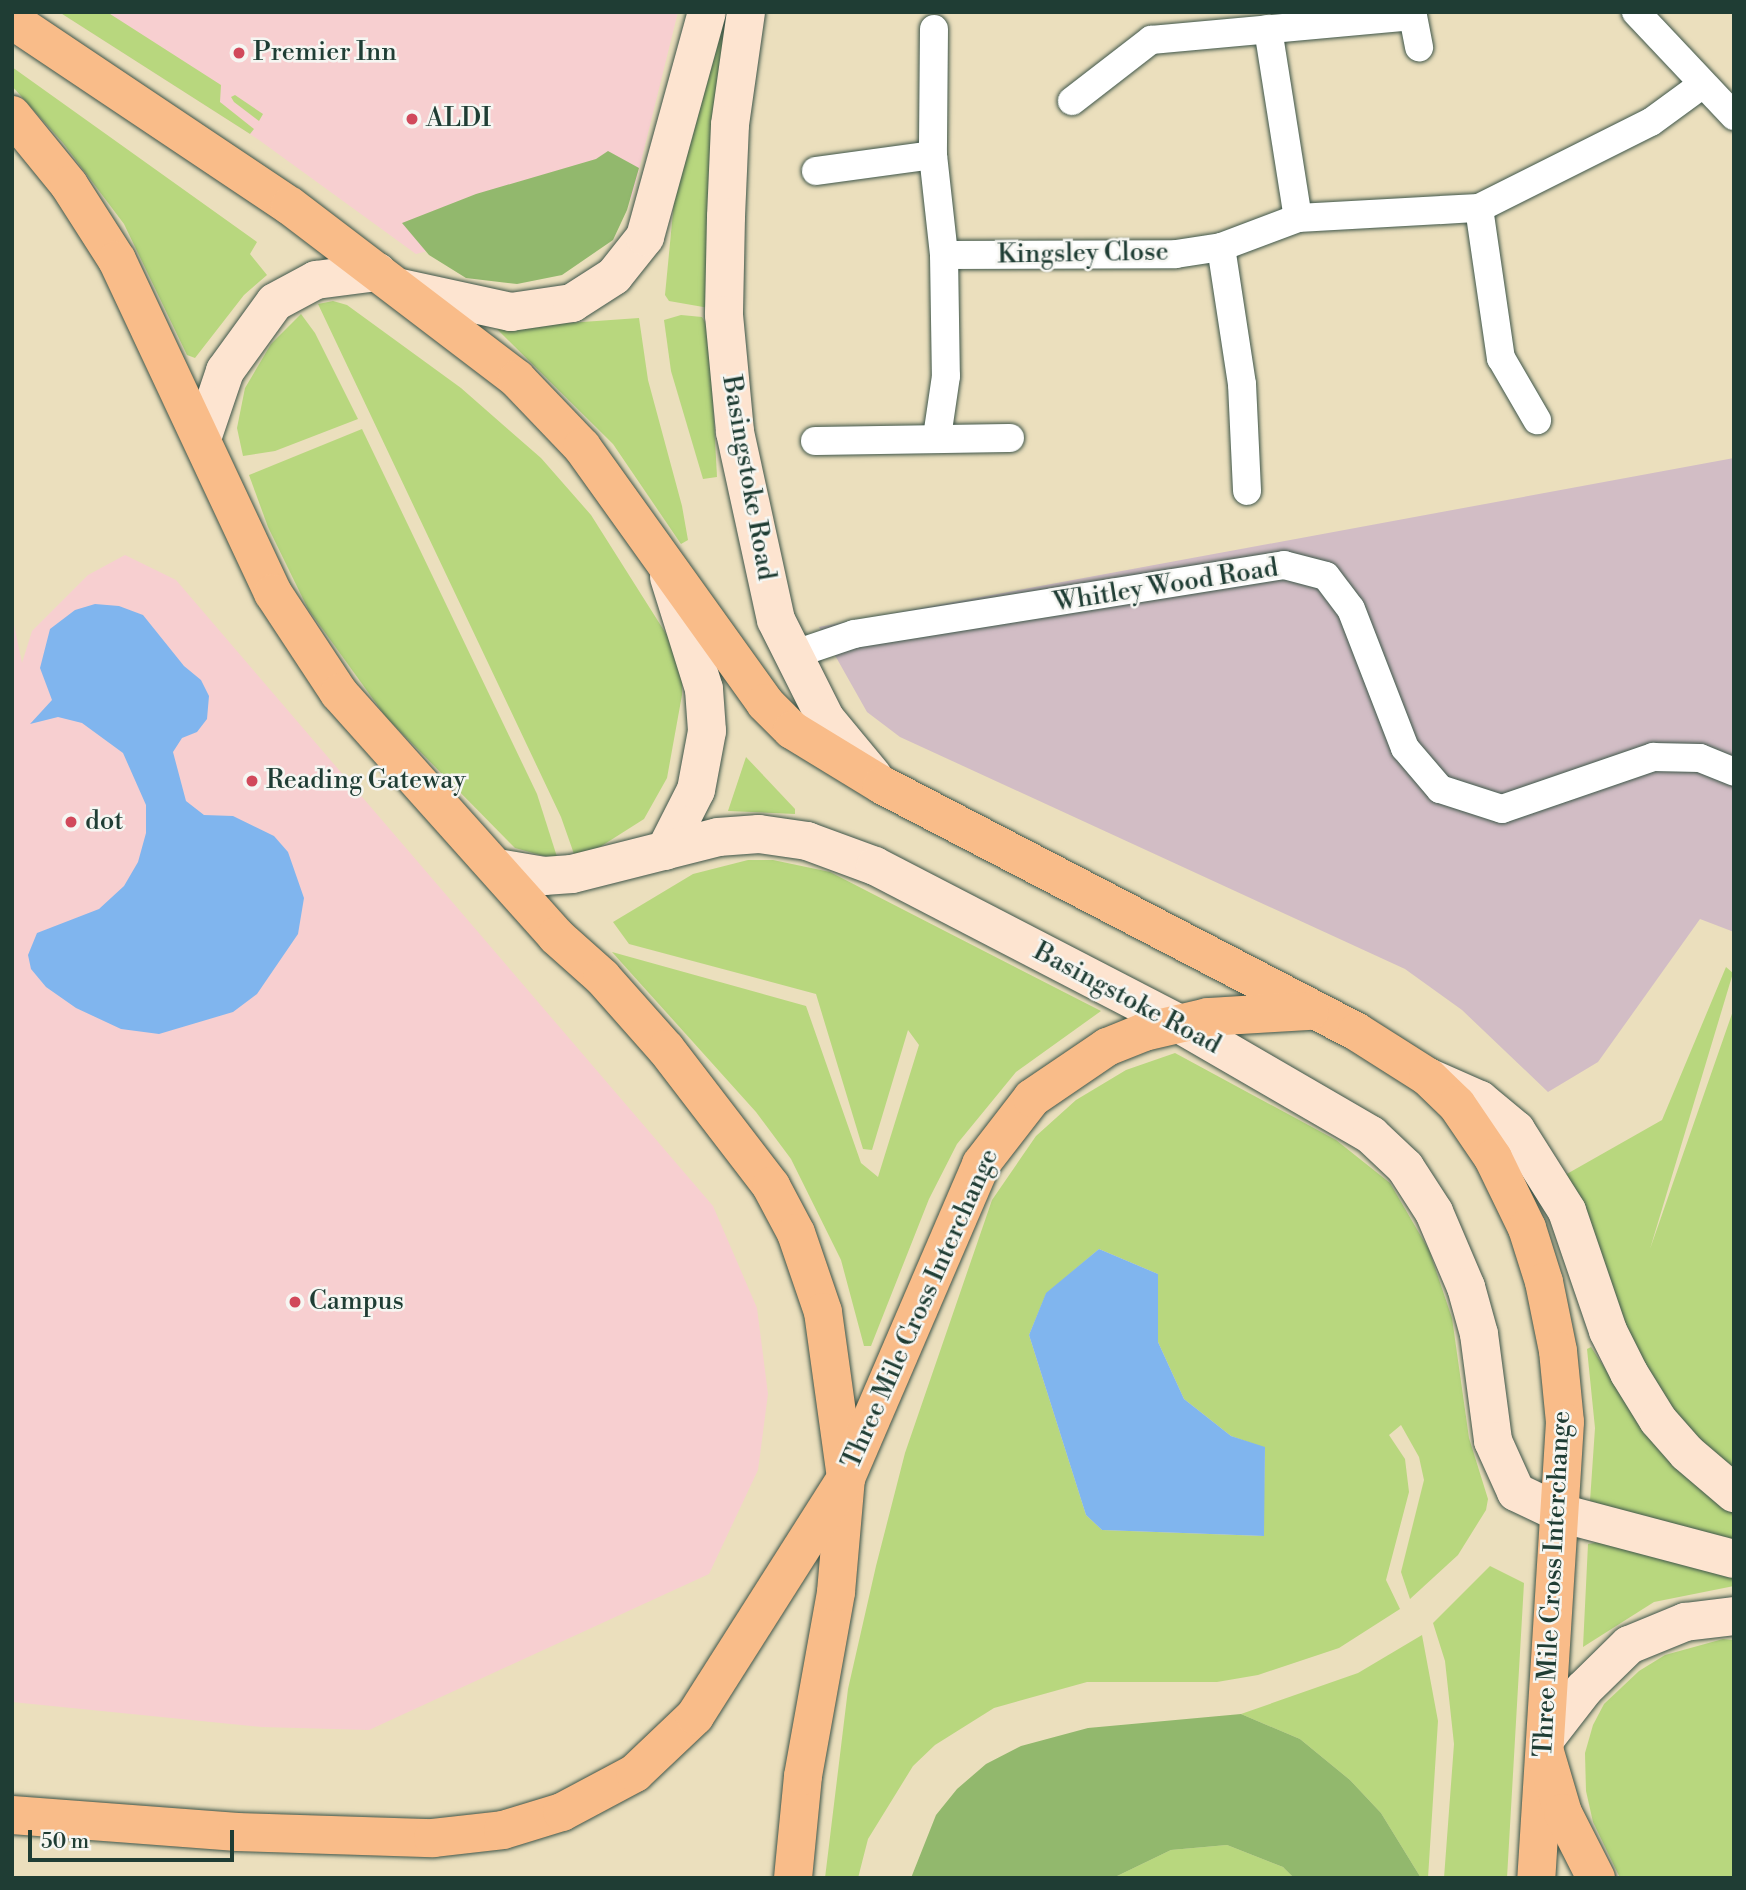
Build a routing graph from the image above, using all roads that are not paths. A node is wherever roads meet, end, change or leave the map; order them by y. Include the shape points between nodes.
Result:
1 (707, 12) edge
2 (746, 12) edge
3 (1636, 12) edge
4 (12, 20) edge
5 (934, 29) dead end
6 (1268, 29) junction
7 (1419, 47) dead end
8 (1703, 84) junction
9 (1072, 101) dead end
10 (12, 115) edge
11 (1734, 116) edge
12 (933, 155) junction
13 (816, 171) dead end
14 (1479, 208) junction
15 (1298, 218) junction
16 (1221, 247) junction
17 (944, 255) junction
18 (389, 280) junction
19 (1536, 420) dead end
20 (937, 437) junction
21 (1010, 438) dead end
22 (202, 439) junction
23 (815, 441) dead end
24 (1248, 491) dead end
25 (664, 562) junction
26 (792, 655) junction
27 (1734, 772) edge
28 (882, 785) junction
29 (665, 850) junction
30 (497, 868) junction
31 (1316, 1011) junction
32 (1178, 1023) junction
33 (1428, 1077) junction
34 (846, 1478) junction
35 (1734, 1493) edge
36 (1560, 1513) junction
37 (1734, 1559) edge
38 (1734, 1616) edge
39 (1546, 1745) junction
40 (12, 1815) edge
41 (793, 1878) edge
42 (1536, 1878) edge
43 (1596, 1878) edge

1 - 18 main road via 645,237 614,276 572,303 519,312
2 - 26 main road, Basingstoke Road via 730,125 726,338 735,432 764,577
3 - 8 street
4 - 18 highway, Basingstoke Road via 194,139
5 - 12 street
6 - 7 street via 1413,16
6 - 9 street via 1151,40
6 - 15 street
8 - 11 street
8 - 14 street, Kingsley Close via 1651,122
10 - 22 highway via 69,186 117,260
12 - 13 street
12 - 17 street
14 - 15 street, Kingsley Close
14 - 19 street via 1501,358
15 - 16 street, Kingsley Close
16 - 17 street, Kingsley Close via 1175,254
16 - 24 street via 1242,384
17 - 20 street via 946,376
18 - 22 main road via 316,281 275,302 225,371
18 - 25 highway, Basingstoke Road via 488,352 552,414 618,494
20 - 21 street
20 - 23 street
22 - 30 highway via 251,548 303,640 360,719
25 - 28 highway, Basingstoke Road via 779,718
25 - 29 main road via 695,654 707,713 696,790
26 - 27 street, Whitley Wood Road via 855,634 1284,565 1326,576 1351,609 1405,748 1440,789 1502,809 1653,757 1700,758
26 - 28 main road, Basingstoke Road via 825,718
28 - 31 highway, Basingstoke Road
29 - 30 main road, Basingstoke Road via 572,874 544,876
29 - 32 main road, Basingstoke Road via 718,837 759,834 830,848
30 - 34 highway via 666,1049 771,1186 796,1233 823,1312
31 - 32 highway, Three Mile Cross Interchange via 1238,1014
31 - 33 highway, Three Mile Cross Interchange
32 - 34 highway, Three Mile Cross Interchange via 1144,1032 1086,1058 1032,1098 996,1138 969,1188
32 - 36 main road, Basingstoke Road via 1371,1135 1405,1167 1434,1212 1466,1287 1479,1334 1493,1441 1516,1492
33 - 35 main road via 1480,1100 1516,1130 1567,1211 1608,1331 1629,1373 1658,1420 1687,1453
33 - 36 highway, Three Mile Cross Interchange via 1457,1105 1493,1158 1539,1262 1558,1351 1564,1422
34 - 40 highway via 695,1716 635,1773 562,1812 503,1830 433,1838 237,1832
34 - 41 highway, Three Mile Cross Interchange via 836,1592 803,1776
36 - 37 main road
36 - 39 highway, Three Mile Cross Interchange
38 - 39 main road via 1685,1622 1629,1645 1584,1689
39 - 42 highway, Three Mile Cross Interchange
39 - 43 highway via 1563,1813

